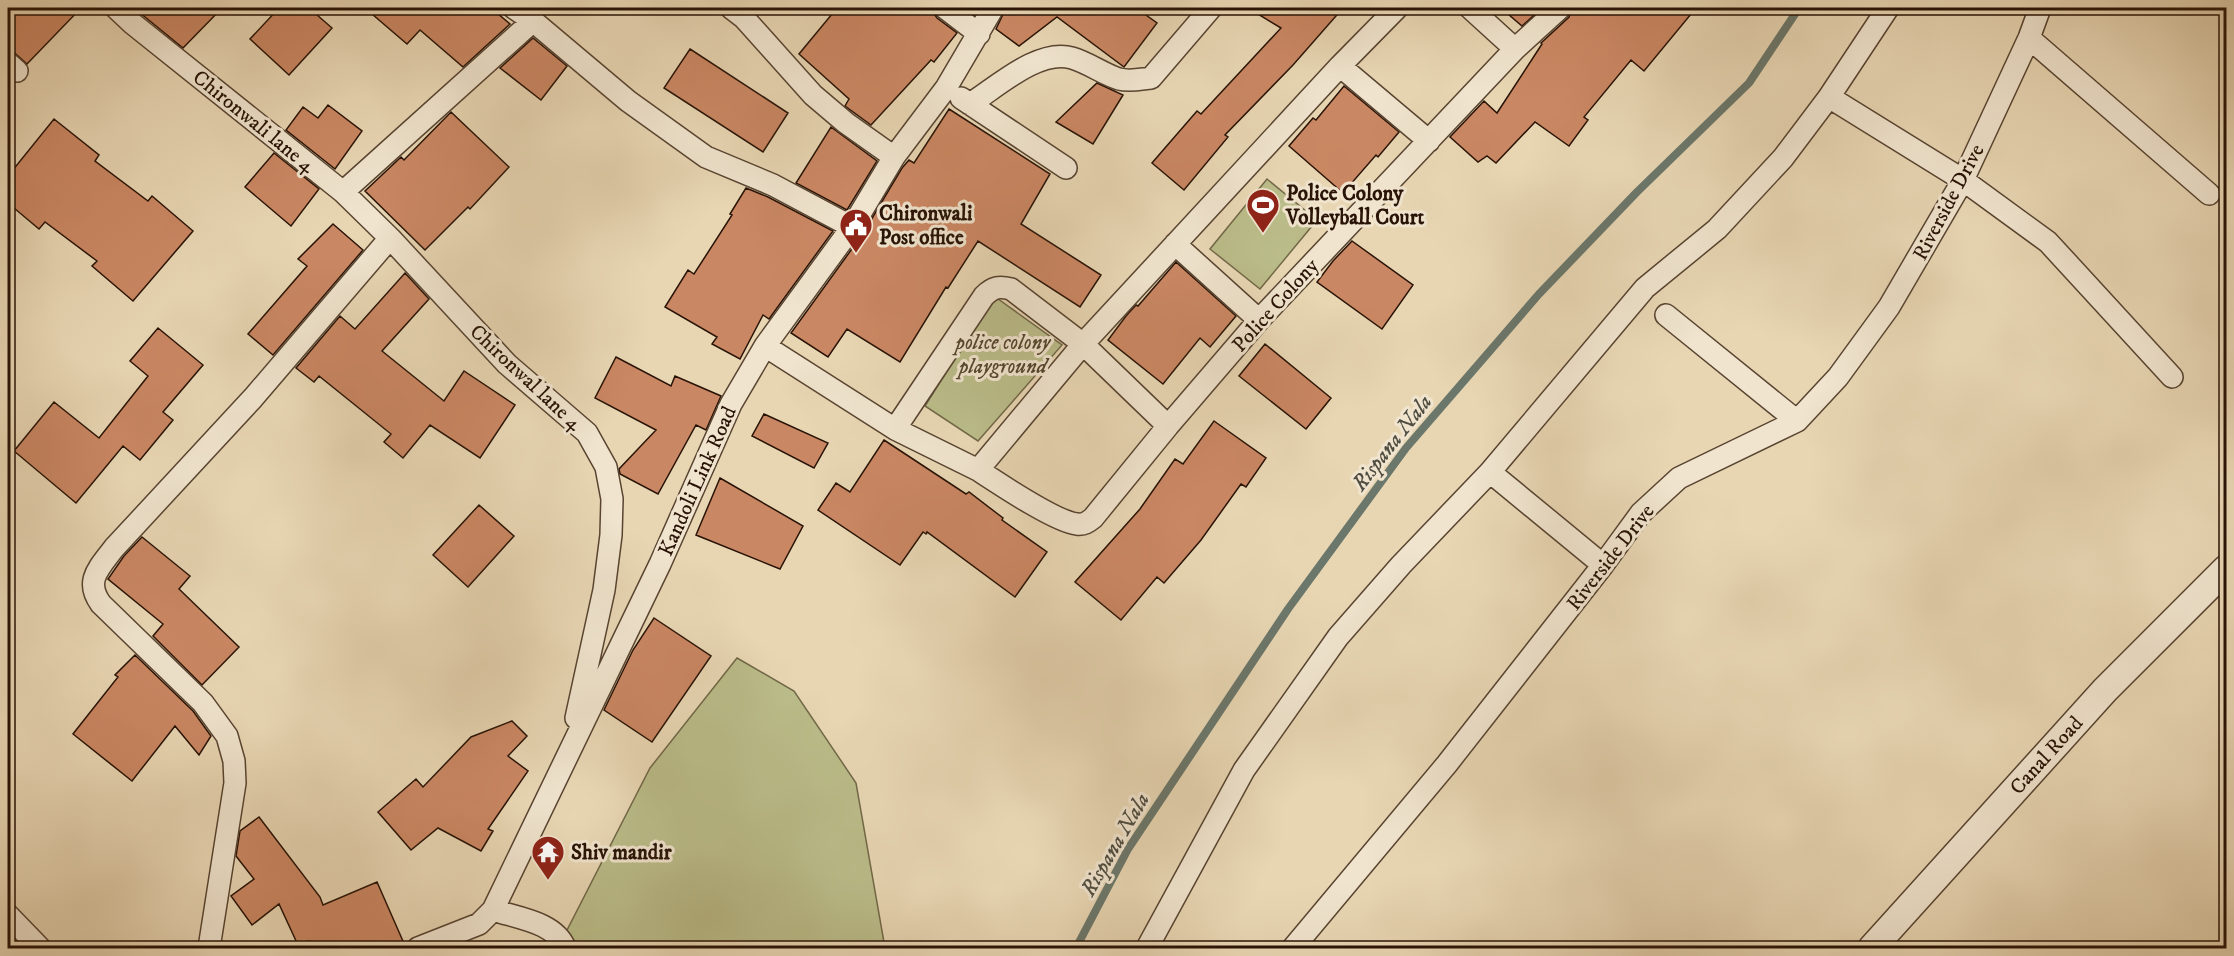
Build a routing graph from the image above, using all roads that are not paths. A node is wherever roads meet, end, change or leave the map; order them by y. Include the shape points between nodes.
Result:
1 (116, 8) edge
2 (514, 8) edge
3 (731, 8) edge
4 (945, 8) edge
5 (993, 8) edge
6 (1211, 8) edge
7 (1397, 8) edge
8 (1470, 8) edge
9 (1560, 8) edge
10 (1888, 8) edge
11 (2040, 8) edge
12 (533, 21) junction
13 (979, 34) junction
14 (2029, 38) junction
15 (1515, 50) junction
16 (1340, 66) junction
17 (946, 88) junction
18 (1829, 97) junction
19 (970, 104) junction
20 (1429, 141) junction
21 (894, 158) junction
22 (1066, 168) dead end
23 (1963, 180) junction
24 (343, 192) junction
25 (2209, 194) dead end
26 (852, 227) junction
27 (390, 238) junction
28 (1175, 244) junction
29 (1666, 315) dead end
30 (1259, 320) junction
31 (1083, 344) junction
32 (765, 346) junction
33 (2172, 377) dead end
34 (1797, 422) junction
35 (1168, 426) junction
36 (895, 429) junction
37 (978, 470) junction
38 (1490, 472) junction
39 (1603, 566) junction
40 (2226, 569) edge
41 (569, 751) junction
42 (493, 910) junction
43 (8, 915) edge
44 (40, 948) edge
45 (209, 948) edge
46 (418, 948) edge
47 (565, 948) edge
48 (1147, 948) edge
49 (1293, 948) edge
50 (1872, 948) edge

1 - 24 street, Chironwali lane 4
2 - 12 street
3 - 21 street via 813,95
4 - 13 street
5 - 13 street, Kandoli Link Road
6 - 19 street via 1151,78 1119,79 1072,58 1056,56 1029,65
7 - 16 street
8 - 15 street
9 - 15 street, Police Colony
10 - 18 street
11 - 14 street, Riverside Drive
12 - 24 street
12 - 26 street via 628,101 706,157 773,185
13 - 17 street, Kandoli Link Road
14 - 23 street, Riverside Drive
14 - 25 street
15 - 20 street, Police Colony
16 - 20 street
16 - 28 street
17 - 19 street
17 - 21 street, Kandoli Link Road
18 - 23 street
18 - 38 street via 1783,158 1718,229 1645,288
19 - 22 street
20 - 30 street, Police Colony
21 - 26 street, Kandoli Link Road
23 - 33 street via 2048,242
23 - 34 street, Riverside Drive via 1889,307 1838,377
24 - 27 street, Chironwali lane 4
26 - 32 street, Kandoli Link Road
27 - 41 street, Chironwal lane 4 via 507,364 587,433 606,467 612,500 604,590
27 - 45 street via 253,398 114,548 92,582 101,604 203,703 227,736 235,783
28 - 30 street
28 - 31 street
29 - 34 street
30 - 35 street, Police Colony
31 - 35 street
31 - 36 street via 1011,289 991,289
31 - 37 street
32 - 36 street
32 - 41 street, Kandoli Link Road via 731,404 660,564
34 - 39 street, Riverside Drive via 1679,478 1641,513
35 - 37 street, Police Colony via 1086,524 1060,519
36 - 37 street
38 - 39 street
38 - 48 street via 1338,637 1244,770
39 - 49 street, Riverside Drive via 1447,764
40 - 50 street, Canal Road via 2105,690
41 - 42 street, Kandoli Link Road
42 - 46 street, Kandoli Link Road via 479,924
42 - 47 street via 551,930
43 - 44 street

